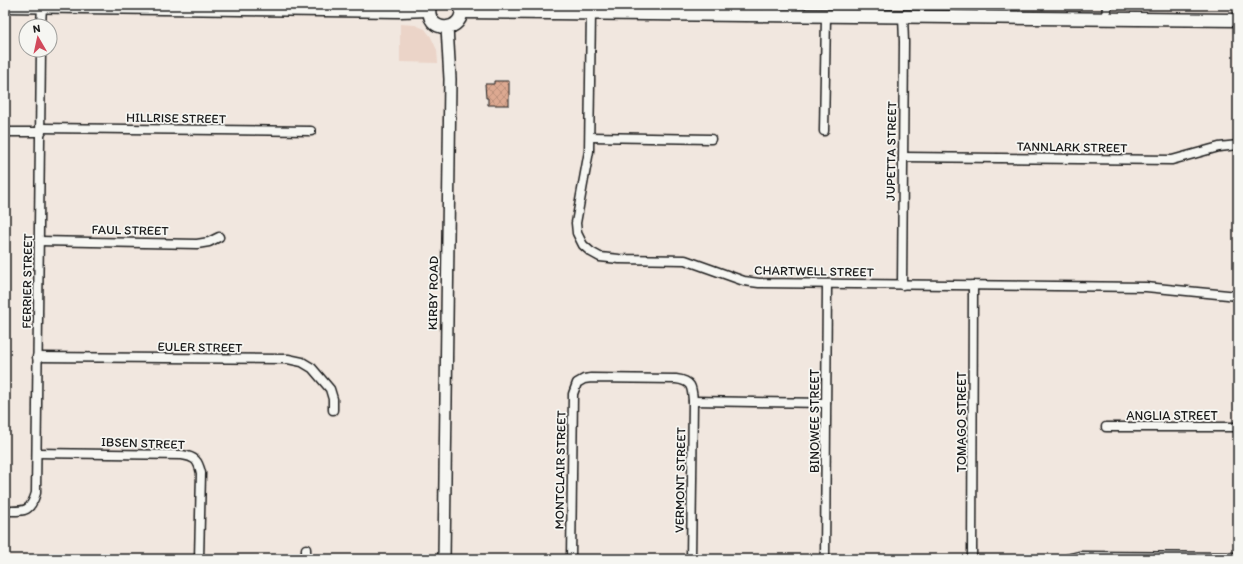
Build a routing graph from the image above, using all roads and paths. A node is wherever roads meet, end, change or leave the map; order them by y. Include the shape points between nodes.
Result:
1 (982, 5) edge
2 (1107, 5) edge
3 (5, 6) edge
4 (42, 6) junction
5 (307, 7) edge
6 (429, 8) edge
7 (462, 8) edge
8 (592, 13) junction
9 (826, 16) junction
10 (903, 16) junction
11 (42, 18) edge
12 (982, 18) junction
13 (1106, 19) junction
14 (1238, 20) edge
15 (446, 27) junction
16 (41, 58) edge
17 (41, 130) junction
18 (310, 131) dead end
19 (824, 131) dead end
20 (5, 132) edge
21 (590, 137) junction
22 (711, 139) dead end
23 (1238, 145) edge
24 (903, 157) junction
25 (219, 237) dead end
26 (39, 241) junction
27 (827, 284) junction
28 (902, 285) junction
29 (973, 285) junction
30 (1238, 296) edge
31 (38, 357) junction
32 (577, 383) joint
33 (692, 401) junction
34 (826, 403) junction
35 (333, 410) dead end
36 (1106, 427) dead end
37 (1238, 427) edge
38 (36, 453) junction
39 (5, 511) edge
40 (306, 549) dead end
41 (1238, 557) edge
42 (199, 559) edge
43 (306, 559) edge
44 (444, 559) edge
45 (571, 559) edge
46 (691, 559) edge
47 (825, 559) edge
48 (972, 559) edge
49 (1067, 559) edge

1 - 12 street
2 - 13 street
3 - 4 main road
4 - 5 main road
4 - 11 street
5 - 6 main road
6 - 15 main road via 432,21
7 - 8 main road
7 - 15 main road via 458,21 453,26
8 - 9 main road
8 - 21 street, CHARTWELL STREET
9 - 10 main road
9 - 19 street
10 - 12 main road
10 - 24 street, JUPETTA STREET
12 - 13 main road
13 - 14 main road
15 - 44 street, KIRBY ROAD via 450,79
16 - 17 street, FERRIER STREET
17 - 18 street, HILLRISE STREET
17 - 20 street, HILLRISE STREET
17 - 26 street, FERRIER STREET
21 - 22 street
21 - 27 street, CHARTWELL STREET via 576,223 580,239 591,252 600,257 611,258 685,260 751,282
23 - 24 street, TANNLARK STREET via 1219,147 1172,160
24 - 28 street, JUPETTA STREET
25 - 26 street, FAUL STREET via 197,244
26 - 31 street, FERRIER STREET
27 - 28 street, CHARTWELL STREET
27 - 34 street, BINOWEE STREET
28 - 29 street, CHARTWELL STREET
29 - 30 street, CHARTWELL STREET via 1146,287
29 - 48 street, TOMAGO STREET
31 - 35 street, EULER STREET via 302,362 312,368 330,389
31 - 38 street, FERRIER STREET
32 - 33 street, VERMONT STREET via 591,378 682,380 690,385
32 - 45 street, MONTCLAIR STREET via 573,394
33 - 34 street
33 - 46 street, VERMONT STREET
34 - 47 street, BINOWEE STREET
36 - 37 street, ANGLIA STREET
38 - 39 street, FERRIER STREET via 36,492 32,504 26,510
38 - 42 street, IBSEN STREET via 191,456 198,463 201,473
40 - 43 street
41 - 49 street via 1079,556

